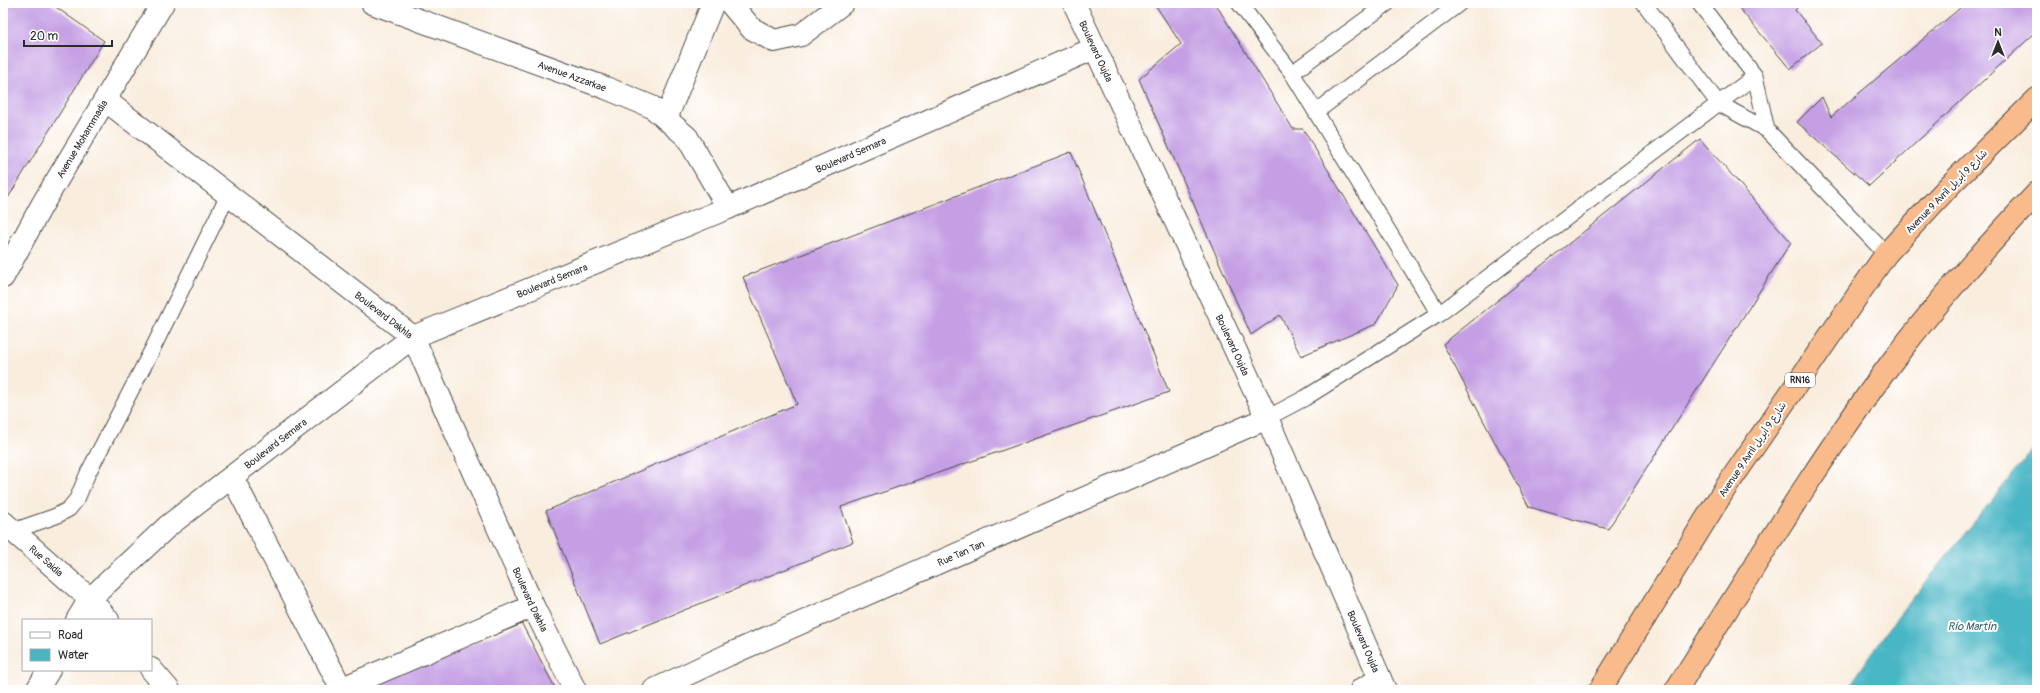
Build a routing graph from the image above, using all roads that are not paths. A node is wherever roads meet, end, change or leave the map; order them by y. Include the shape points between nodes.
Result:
1 (163, 3) edge
2 (372, 3) edge
3 (713, 3) edge
4 (730, 3) edge
5 (843, 3) edge
6 (1074, 3) edge
7 (1239, 3) edge
8 (1388, 3) edge
9 (1460, 3) edge
10 (1644, 3) edge
11 (1699, 3) edge
12 (1095, 48) junction
13 (1292, 73) junction
14 (1755, 76) junction
15 (2037, 99) edge
16 (105, 100) junction
17 (1718, 103) junction
18 (1316, 112) junction
19 (666, 119) junction
20 (1767, 130) junction
21 (2037, 193) edge
22 (228, 195) junction
23 (728, 208) junction
24 (1886, 254) junction
25 (3, 277) edge
26 (1439, 314) junction
27 (413, 337) junction
28 (1267, 418) junction
29 (232, 477) junction
30 (8, 526) edge
31 (90, 599) junction
32 (533, 606) junction
33 (79, 619) edge
34 (107, 619) edge
35 (152, 670) edge
36 (48, 671) edge
37 (1383, 685) edge
38 (340, 689) edge
39 (37, 690) edge
40 (169, 690) edge
41 (574, 690) edge
42 (654, 690) edge
43 (1361, 690) edge
44 (1600, 690) edge
45 (1676, 690) edge

1 - 16 street, Avenue Mohammadia
2 - 19 street, Avenue Azzarkae via 606,88 652,107
3 - 19 street
4 - 5 street via 751,28 774,40 801,35
6 - 12 street, Boulevard Oujda
7 - 13 lane
8 - 13 lane
9 - 18 lane
10 - 17 lane
11 - 14 lane
12 - 23 street, Boulevard Semara
12 - 28 street, Boulevard Oujda
13 - 18 lane
14 - 17 lane
14 - 20 lane
15 - 24 highway, Avenue 9 Avril شارع 9 أبريل / RN16 via 1951,184
16 - 22 street, Boulevard Dakhla
16 - 25 street, Avenue Mohammadia via 42,205
17 - 20 lane
17 - 26 lane
18 - 26 lane
19 - 23 street, Avenue Azzarkae via 687,137
20 - 24 lane
21 - 45 highway via 1968,267 1890,366 1812,475
22 - 27 street, Boulevard Dakhla
22 - 30 lane via 77,499 69,509 56,516
23 - 27 street, Boulevard Semara
24 - 44 highway, Avenue 9 Avril شارع 9 أبريل / RN16 via 1724,490
26 - 28 lane via 1305,398
27 - 29 street, Boulevard Semara
27 - 32 street, Boulevard Dakhla
28 - 37 street, Boulevard Oujda
28 - 42 street, Rue Tan Tan
29 - 31 street, Boulevard Semara via 168,526
29 - 38 street
30 - 31 street, Rue Saidia
31 - 33 street, Boulevard Semara
31 - 34 street, Rue Saidia
32 - 38 street
32 - 41 street, Boulevard Dakhla
35 - 40 street
36 - 39 street
37 - 43 street

